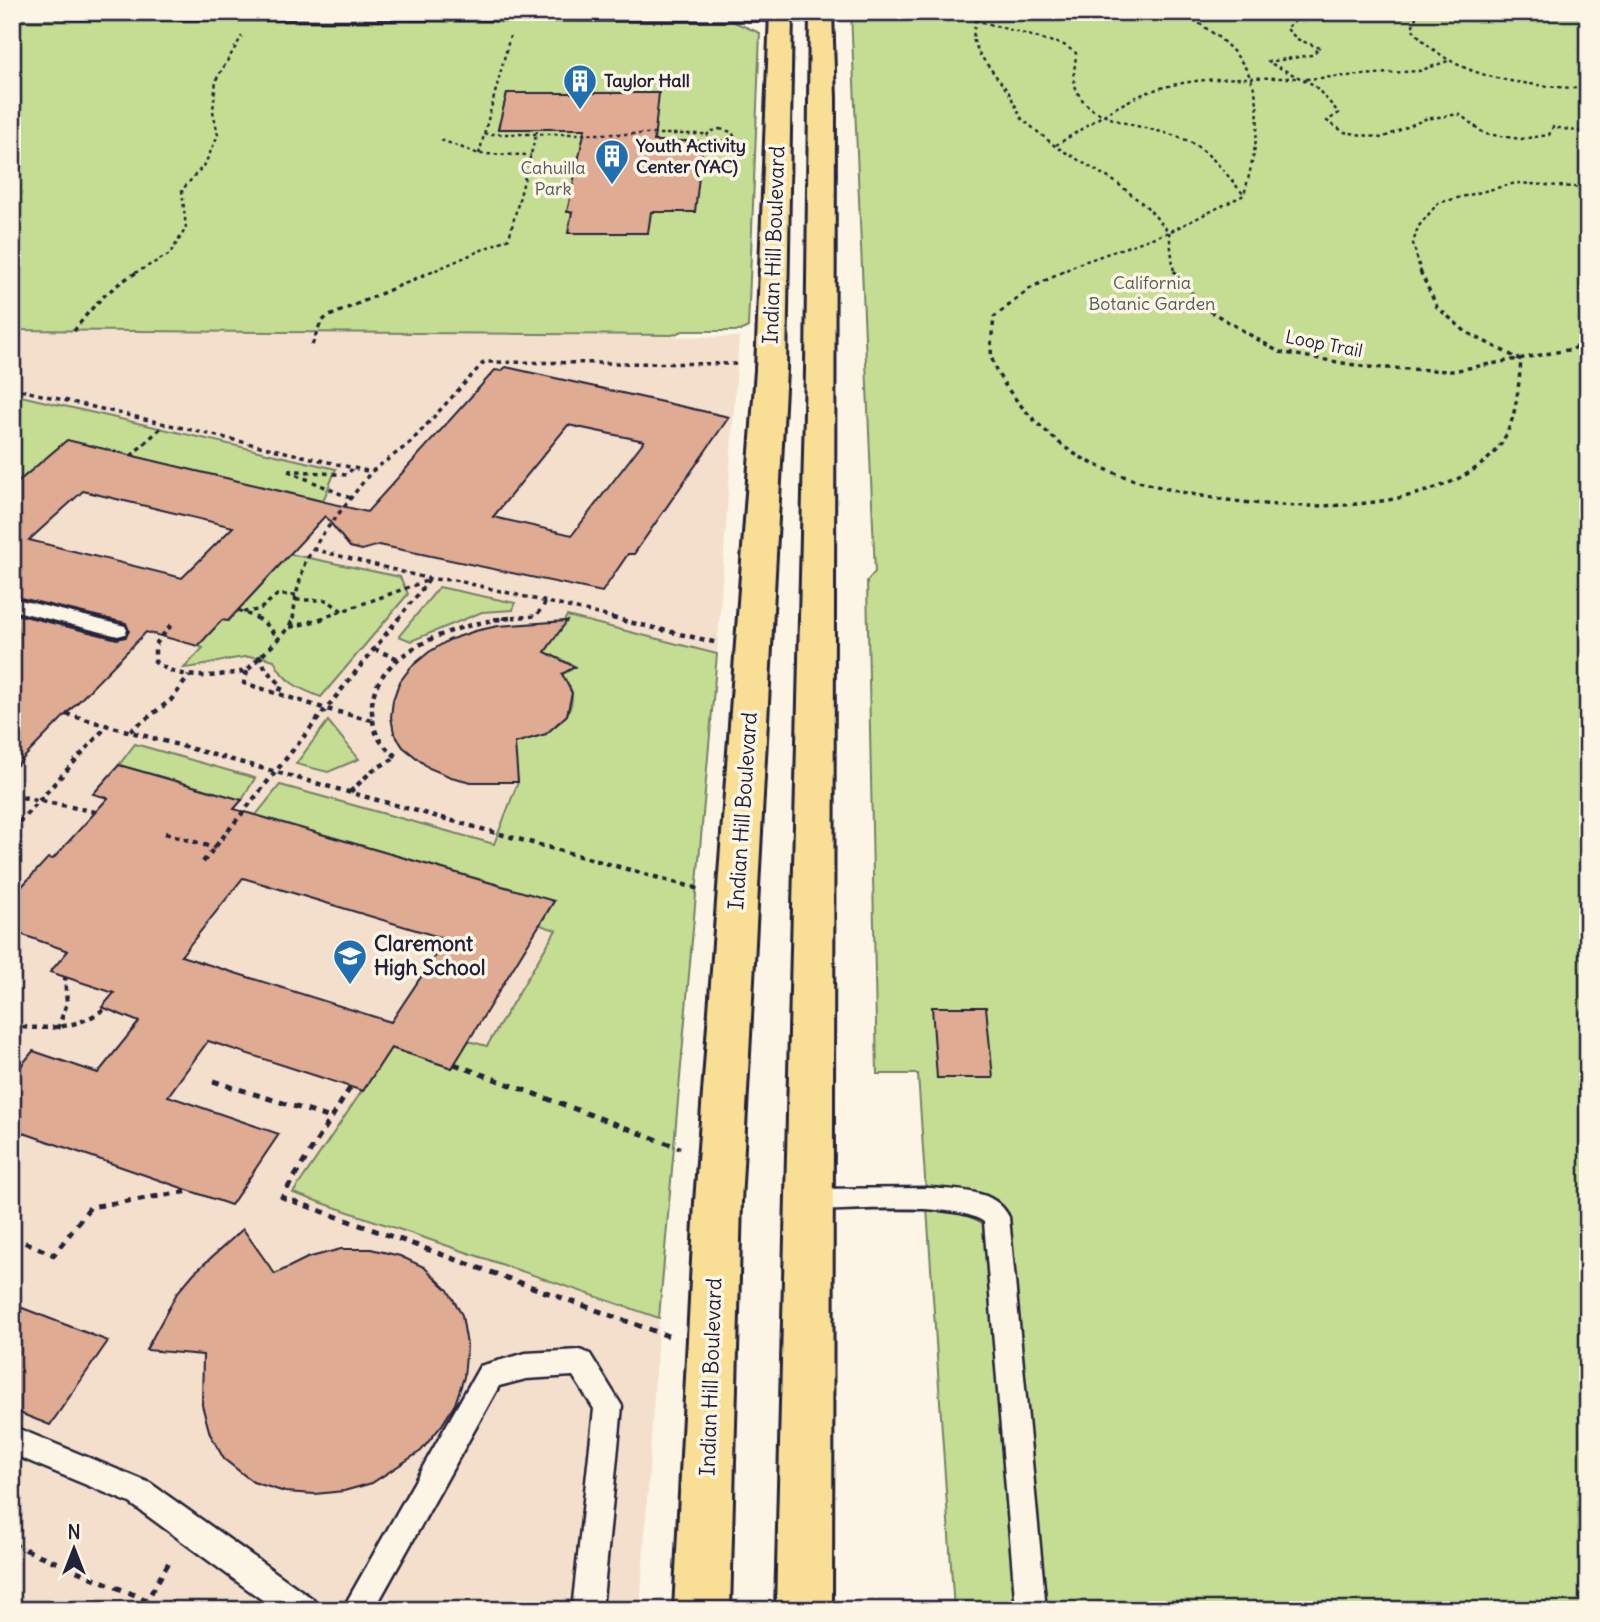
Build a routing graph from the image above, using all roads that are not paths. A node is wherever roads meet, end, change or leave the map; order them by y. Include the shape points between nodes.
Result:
1 (80, 12) edge
2 (258, 13) edge
3 (512, 13) edge
4 (801, 13) edge
5 (12, 604) edge
6 (118, 630) dead end
7 (810, 1200) junction
8 (12, 1440) edge
9 (302, 1610) edge
10 (357, 1610) edge
11 (587, 1610) edge
12 (702, 1610) edge
13 (804, 1610) edge
14 (1031, 1610) edge

1 - 2 street
2 - 3 street
3 - 4 street
4 - 7 main road via 823,99
4 - 12 main road, Indian Hill Boulevard via 771,370 718,1202
5 - 6 lane
7 - 13 main road
7 - 14 lane via 931,1199 979,1204 996,1217
8 - 9 lane via 140,1493
10 - 11 lane via 489,1375 526,1366 580,1363 608,1406

